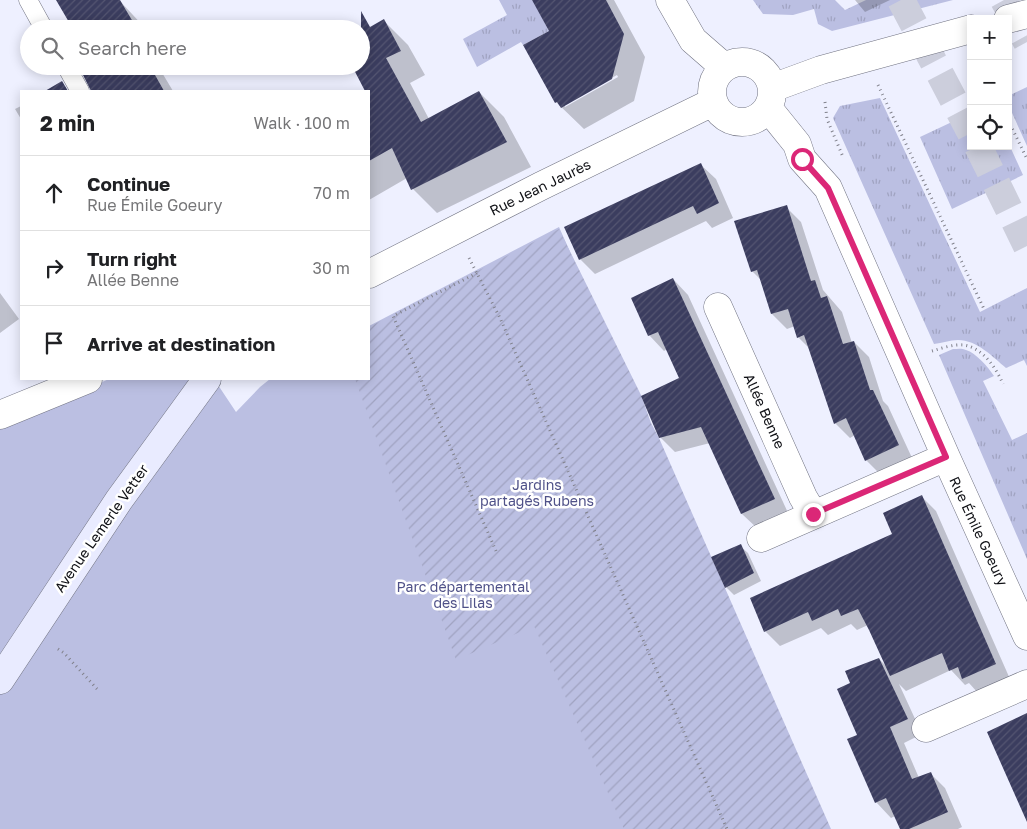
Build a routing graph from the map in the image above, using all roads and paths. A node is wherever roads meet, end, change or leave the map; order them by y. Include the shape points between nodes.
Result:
1 (28, 0) edge
2 (670, 0) edge
3 (1027, 14) edge
4 (1012, 18) edge
5 (39, 20) edge
6 (967, 30) edge
7 (724, 67) junction
8 (71, 75) edge
9 (877, 82) dead end
10 (79, 90) edge
11 (770, 98) junction
12 (713, 102) junction
13 (1012, 128) edge
14 (1027, 159) edge
15 (474, 268) dead end
16 (477, 272) junction
17 (370, 273) edge
18 (718, 307) dead end
19 (984, 309) dead end
20 (929, 352) dead end
21 (86, 380) edge
22 (206, 380) edge
23 (1003, 384) dead end
24 (0, 415) edge
25 (946, 457) junction
26 (813, 514) junction
27 (761, 538) dead end
28 (496, 551) dead end
29 (1021, 608) edge
30 (1027, 636) edge
31 (64, 653) dead end
32 (0, 680) edge
33 (1027, 684) edge
34 (99, 691) dead end
35 (926, 728) dead end
36 (727, 829) edge

1 - 5 lane
2 - 7 street via 693,40
3 - 4 street
6 - 11 street via 821,70
7 - 11 street via 733,62 744,62 763,70 769,78
7 - 12 street via 712,83
8 - 10 lane
9 - 19 path
11 - 12 street via 762,116 743,123 725,118
11 - 25 street, Rue Émile Goeury via 802,159 828,188
12 - 17 street, Rue Jean Jaurès
13 - 14 path
15 - 16 path
16 - 28 path via 393,316
16 - 36 path
18 - 26 street, Allée Benne
20 - 23 path via 964,345 981,353 997,370
21 - 24 street
22 - 32 street, Avenue Lemerle Vetter via 114,508
25 - 26 street
25 - 29 street, Rue Émile Goeury
26 - 27 street
29 - 30 street, Rue Émile Goeury
31 - 34 path
33 - 35 street

